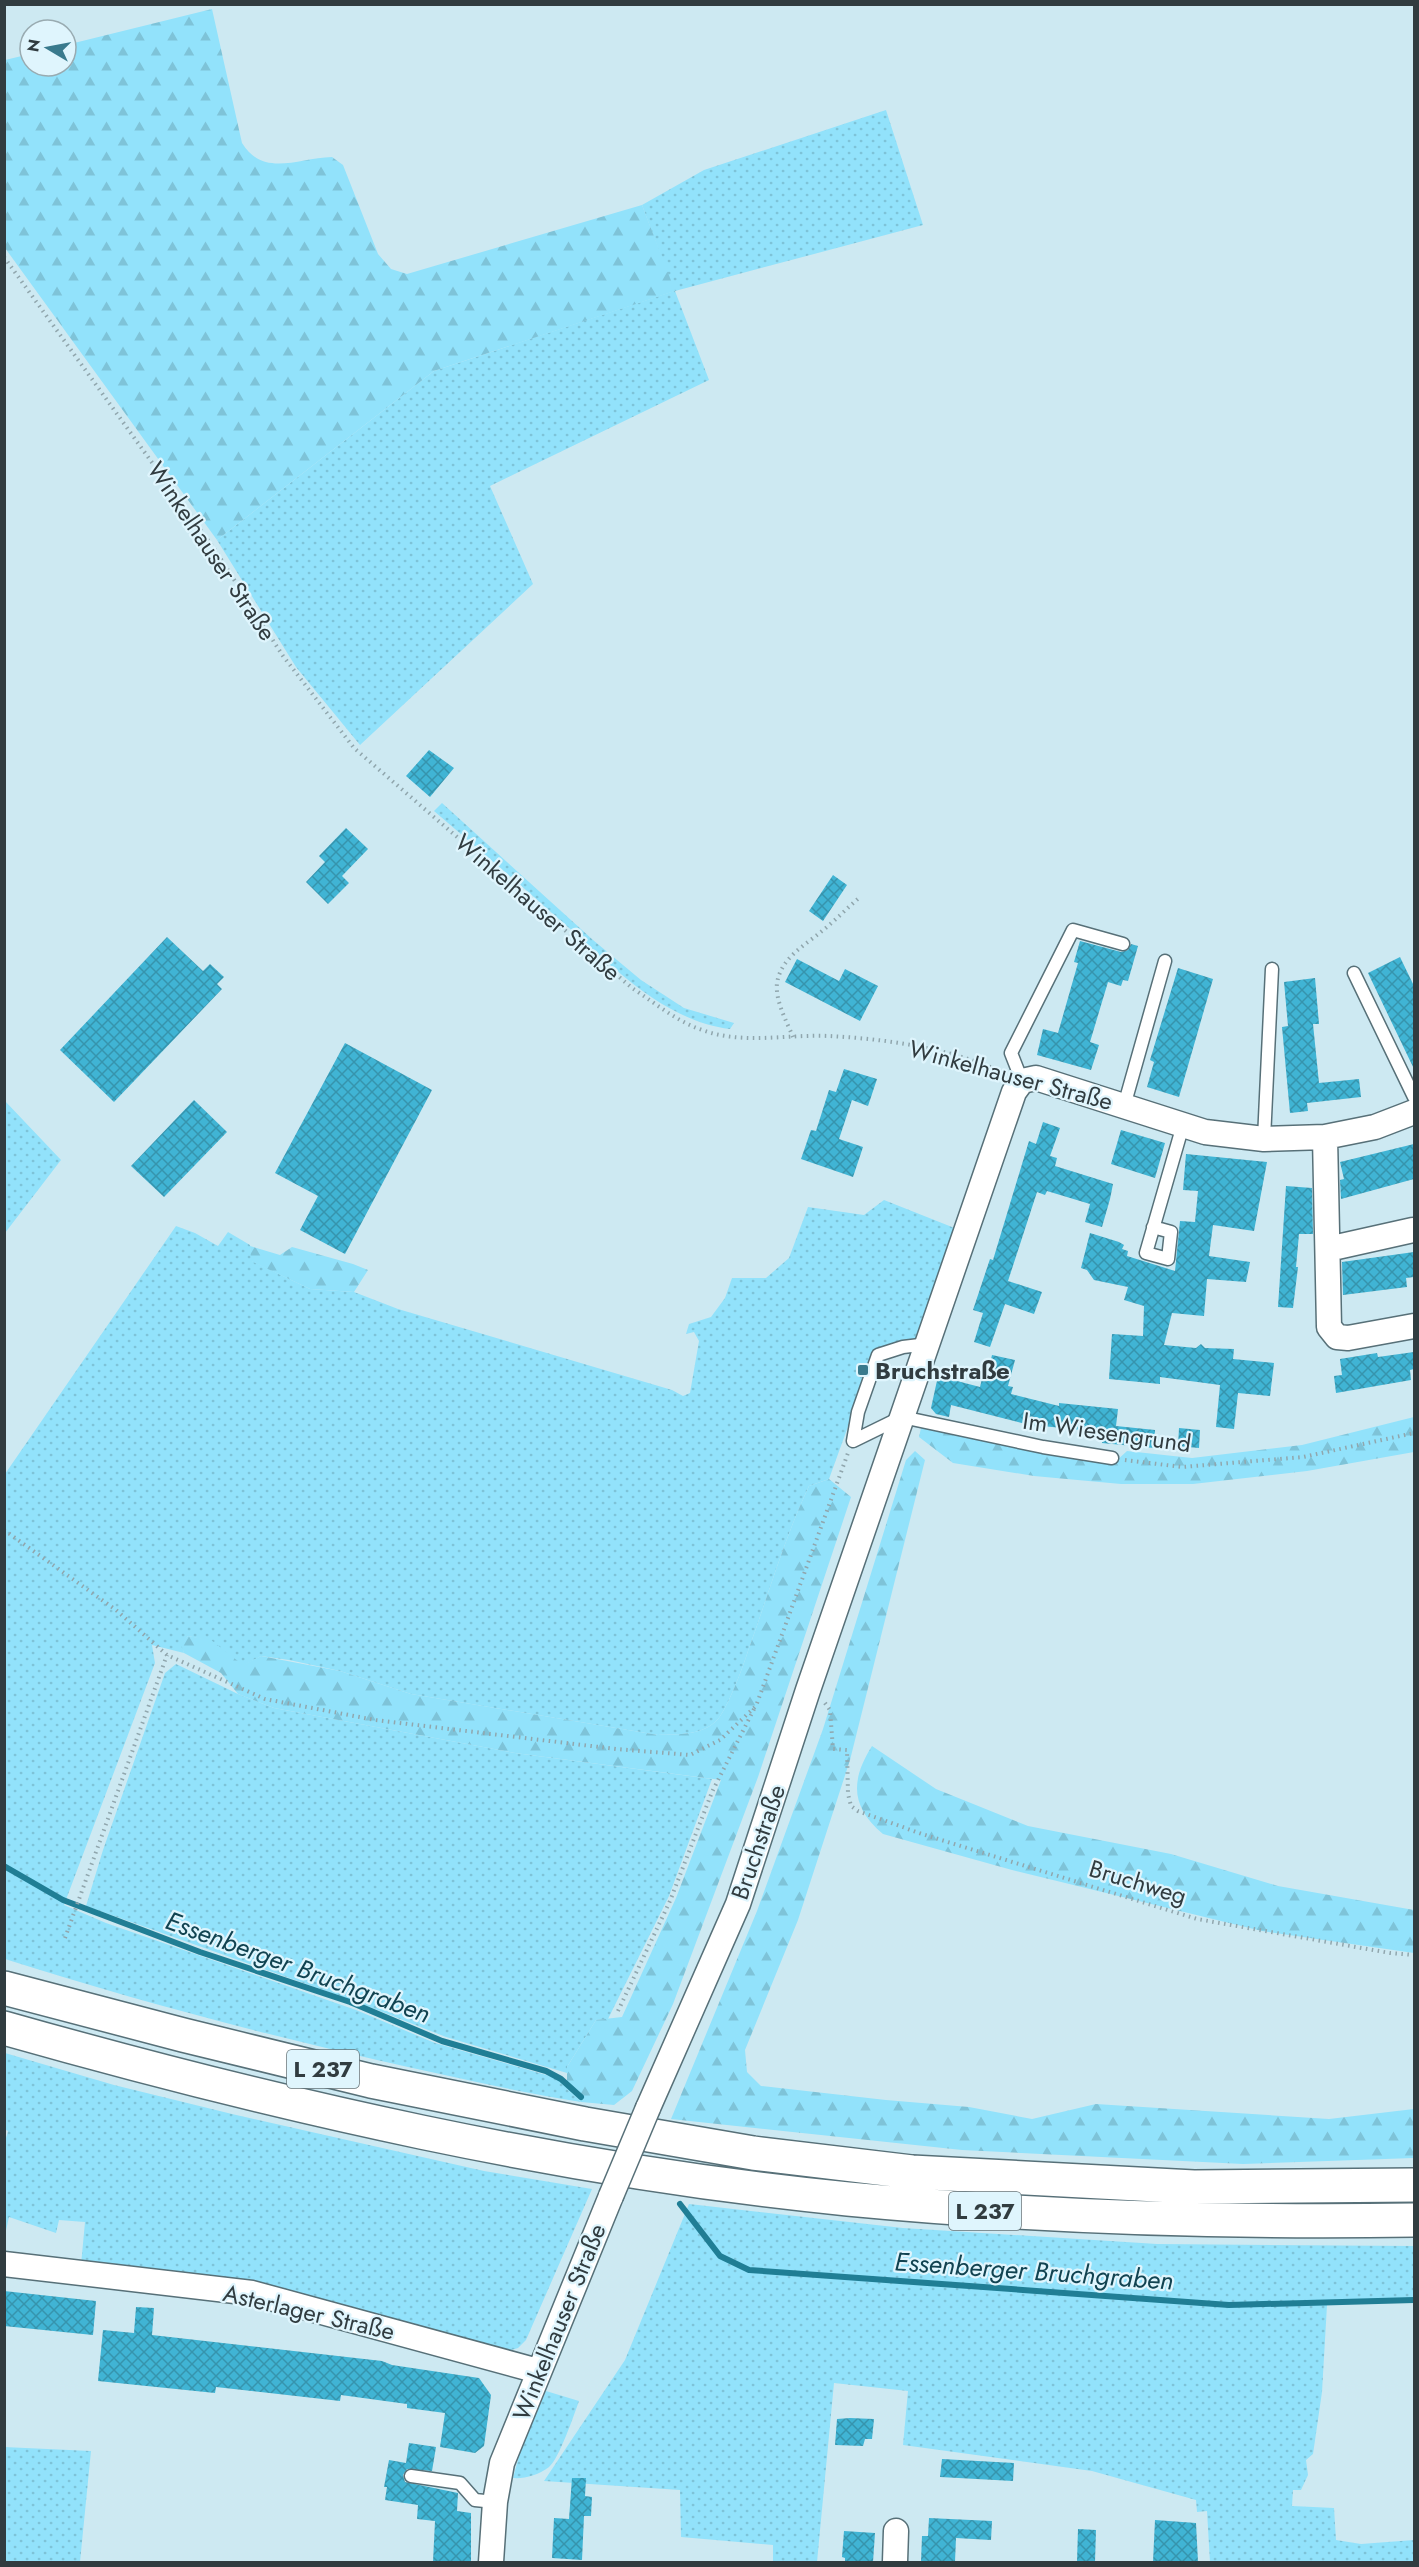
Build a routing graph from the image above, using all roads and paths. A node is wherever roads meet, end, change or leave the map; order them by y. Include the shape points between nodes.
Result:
1 (4, 257) edge
2 (860, 897) dead end
3 (1124, 944) dead end
4 (1165, 961) dead end
5 (1272, 969) dead end
6 (1354, 973) dead end
7 (793, 1037) junction
8 (1022, 1081) junction
9 (1414, 1097) edge
10 (1124, 1106) junction
11 (1414, 1112) edge
12 (1183, 1125) junction
13 (1325, 1137) junction
14 (1264, 1139) junction
15 (1153, 1227) dead end
16 (1413, 1230) dead end
17 (1328, 1249) junction
18 (1414, 1326) edge
19 (928, 1344) junction
20 (902, 1417) junction
21 (1414, 1434) edge
22 (853, 1441) junction
23 (1112, 1458) joint
24 (4, 1530) edge
25 (167, 1655) junction
26 (808, 1690) junction
27 (756, 1706) junction
28 (65, 1938) dead end
29 (1414, 1956) edge
30 (4, 1970) edge
31 (4, 1988) edge
32 (64, 2004) junction
33 (618, 2011) dead end
34 (4, 2028) edge
35 (652, 2098) joint
36 (1414, 2185) edge
37 (1414, 2220) edge
38 (4, 2264) edge
39 (538, 2371) junction
40 (411, 2476) dead end
41 (495, 2502) junction
42 (896, 2531) dead end
43 (491, 2562) edge
44 (894, 2562) edge

1 - 7 path, Winkelhauser Straße via 215,549 283,656 354,748 632,988 679,1020 704,1031 751,1039
2 - 7 path via 796,949 785,964 777,983
3 - 8 lane via 1073,930 1011,1053
4 - 10 lane
5 - 14 lane
6 - 9 lane
7 - 8 path, Winkelhauser Straße via 828,1036 930,1048 985,1064
8 - 10 street, Winkelhauser Straße via 1036,1078
8 - 19 street, Bruchstraße via 1014,1092
10 - 12 street, Winkelhauser Straße
11 - 13 street, Winkelhauser Straße via 1375,1127
12 - 14 street, Winkelhauser Straße via 1205,1132
12 - 15 lane
13 - 14 street, Winkelhauser Straße
13 - 17 street
16 - 17 street
17 - 18 street via 1329,1327 1336,1337
19 - 20 street, Bruchstraße
19 - 22 lane via 878,1355 861,1402
20 - 22 lane
20 - 23 lane, Im Wiesengrund
20 - 26 street, Bruchstraße
21 - 23 path, Im Wiesengrund via 1303,1457 1182,1467
22 - 27 path
24 - 25 path via 116,1610
25 - 27 path via 265,1699 375,1720 616,1749 690,1755 720,1740
25 - 28 path
26 - 29 path, Bruchweg via 831,1710 833,1749 847,1750 848,1794 851,1806 858,1811 1197,1919
26 - 35 street, Bruchstraße via 738,1904
27 - 33 path via 712,1792 670,1901
30 - 32 highway via 27,1978
31 - 32 highway, L 237
32 - 36 highway, L 237 via 371,2081 753,2153 912,2172 1194,2187
34 - 37 highway, L 237 via 156,2071 495,2148 700,2181 844,2199 998,2212 1216,2221
35 - 39 street, Winkelhauser Straße, bridge
38 - 39 street, Asterlager Straße via 252,2293
39 - 41 street, Winkelhauser Straße via 502,2463
40 - 41 lane via 460,2483 475,2500
41 - 43 street, Winkelhauser Straße
42 - 44 street

